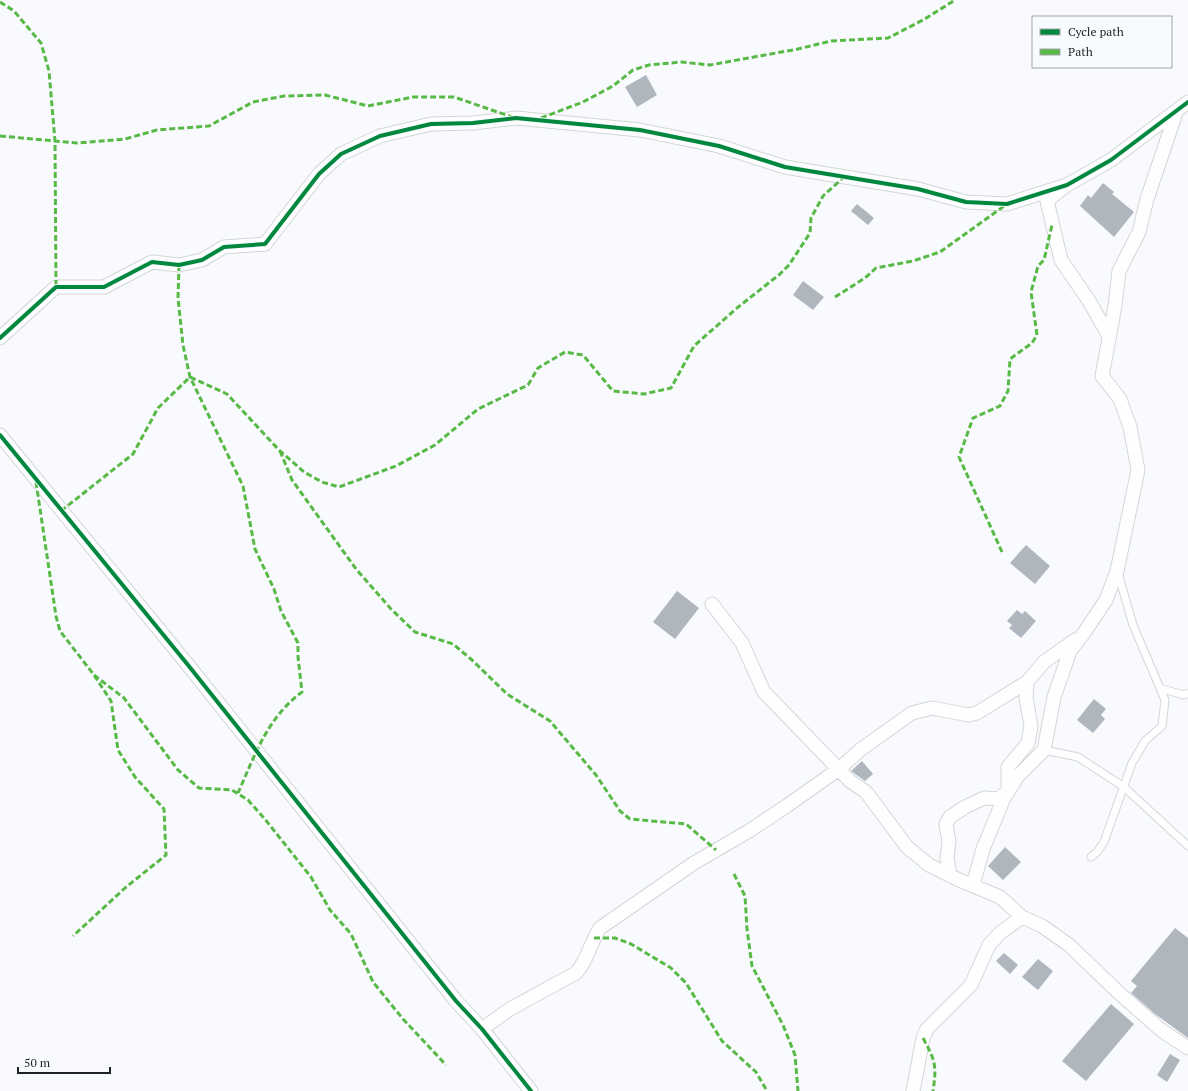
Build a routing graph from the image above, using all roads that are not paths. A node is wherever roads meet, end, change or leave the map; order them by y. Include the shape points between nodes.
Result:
1 (1188, 102) edge
2 (1176, 113) junction
3 (1067, 185) junction
4 (1109, 336) junction
5 (0, 338) edge
6 (0, 435) edge
7 (1117, 571) junction
8 (712, 604) dead end
9 (1084, 633) junction
10 (1027, 682) junction
11 (1162, 689) junction
12 (1188, 693) edge
13 (1044, 750) junction
14 (839, 769) junction
15 (1124, 787) junction
16 (1008, 791) junction
17 (1188, 846) edge
18 (1091, 857) dead end
19 (950, 876) junction
20 (973, 885) junction
21 (1022, 917) junction
22 (482, 1029) junction
23 (1188, 1048) edge
24 (531, 1091) edge
25 (913, 1091) edge

1 - 2 street
2 - 3 street via 1111,160
2 - 4 street via 1147,199 1139,232 1119,271
3 - 4 street via 1047,202 1061,260
3 - 5 street via 1007,204 966,202 918,189 785,167 718,146 640,130 516,118 431,124 380,136 341,154 319,174 265,244 224,247 202,260 179,265 152,262 104,287 56,287
4 - 7 street via 1102,376 1120,400 1130,427 1138,470
6 - 22 street via 188,665 456,1001
7 - 9 street via 1106,600
7 - 11 lane via 1133,625
8 - 14 street via 742,642 764,692
9 - 10 street via 1044,662
9 - 13 street via 1070,651 1054,697
10 - 14 street via 969,715 932,708 912,713 860,750
10 - 16 street via 1030,732 1028,743 1008,767
11 - 12 lane via 1184,696
11 - 15 lane via 1166,700 1162,726 1145,741 1132,763
13 - 15 lane via 1078,757
13 - 16 street via 1018,776
14 - 19 street via 850,781 866,792 907,847 929,865
14 - 22 street via 749,831 694,863 600,928 584,964 576,973 510,1009
15 - 17 lane
15 - 18 lane via 1104,842
16 - 19 street via 998,799 984,798 950,817 946,824
16 - 20 street via 983,848
19 - 20 street
20 - 21 street via 1000,896
21 - 23 street via 1042,926 1069,945 1161,1030
21 - 25 street via 1000,933 989,945 971,985 928,1029 923,1038
22 - 24 street

